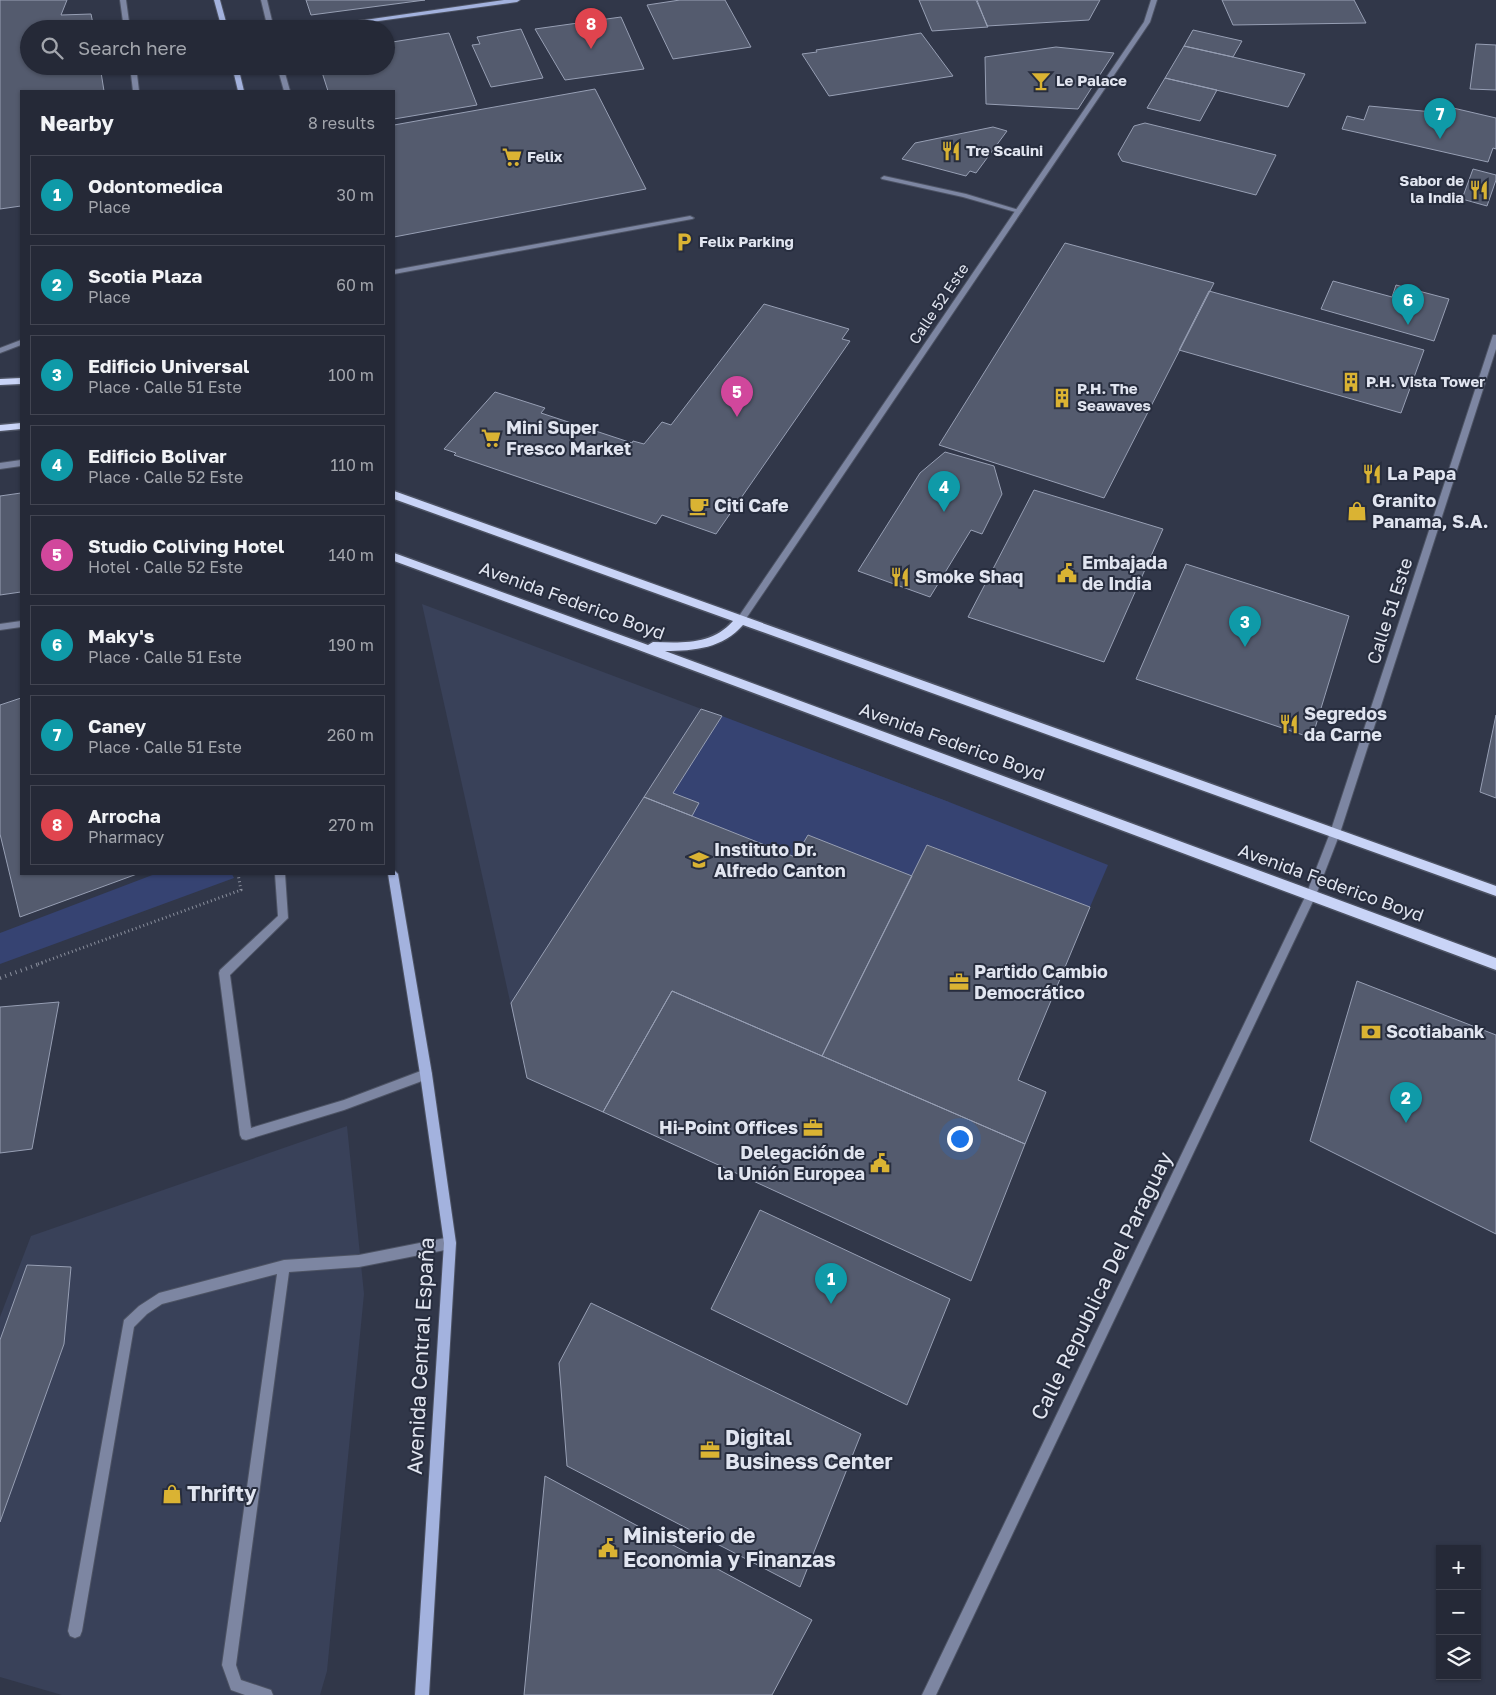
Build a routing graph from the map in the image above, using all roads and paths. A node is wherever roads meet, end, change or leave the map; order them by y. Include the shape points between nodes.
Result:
1 (123, 0) edge
2 (217, 0) edge
3 (264, 0) edge
4 (517, 0) edge
5 (1154, 0) edge
6 (126, 20) edge
7 (223, 20) edge
8 (268, 20) edge
9 (371, 20) edge
10 (134, 75) edge
11 (237, 75) edge
12 (283, 75) edge
13 (136, 90) edge
14 (241, 90) edge
15 (287, 90) edge
16 (884, 178) dead end
17 (1019, 211) junction
18 (690, 218) dead end
19 (395, 272) edge
20 (1496, 336) edge
21 (20, 342) edge
22 (0, 351) edge
23 (19, 380) edge
24 (0, 382) edge
25 (20, 426) edge
26 (0, 428) edge
27 (20, 463) edge
28 (0, 466) edge
29 (395, 495) edge
30 (395, 557) edge
31 (740, 621) junction
32 (20, 624) edge
33 (0, 628) edge
34 (640, 646) junction
35 (1335, 833) junction
36 (238, 875) edge
37 (280, 875) edge
38 (393, 875) edge
39 (1496, 891) edge
40 (1311, 895) junction
41 (1496, 964) edge
42 (0, 978) edge
43 (426, 1074) junction
44 (450, 1243) junction
45 (284, 1266) junction
46 (75, 1631) dead end
47 (266, 1695) edge
48 (422, 1695) edge
49 (929, 1695) edge

1 - 6 street
2 - 7 main road
3 - 8 street
4 - 9 main road
5 - 17 street, Calle 52 Este via 1147,22
10 - 13 street
11 - 14 main road
12 - 15 street
16 - 17 street
17 - 31 street, Calle 52 Este
18 - 19 street
20 - 35 street, Calle 51 Este
21 - 22 street
23 - 24 main road
25 - 26 main road
27 - 28 street
29 - 31 main road
30 - 34 main road, Avenida Federico Boyd
31 - 34 main road via 732,631 701,645 681,648
31 - 35 main road
32 - 33 street
34 - 40 main road, Avenida Federico Boyd
35 - 39 main road
35 - 40 street, Calle 51 Este
36 - 42 path via 241,890
37 - 43 street via 283,918 224,973 246,1135
38 - 43 main road, Avenida Central España
40 - 41 main road, Avenida Federico Boyd
40 - 49 street, Calle Republica Del Paraguay
43 - 44 main road, Avenida Central España
44 - 45 street via 359,1261
44 - 48 main road, Avenida Central España
45 - 46 street via 159,1299 128,1324
45 - 47 street via 229,1664 236,1685

